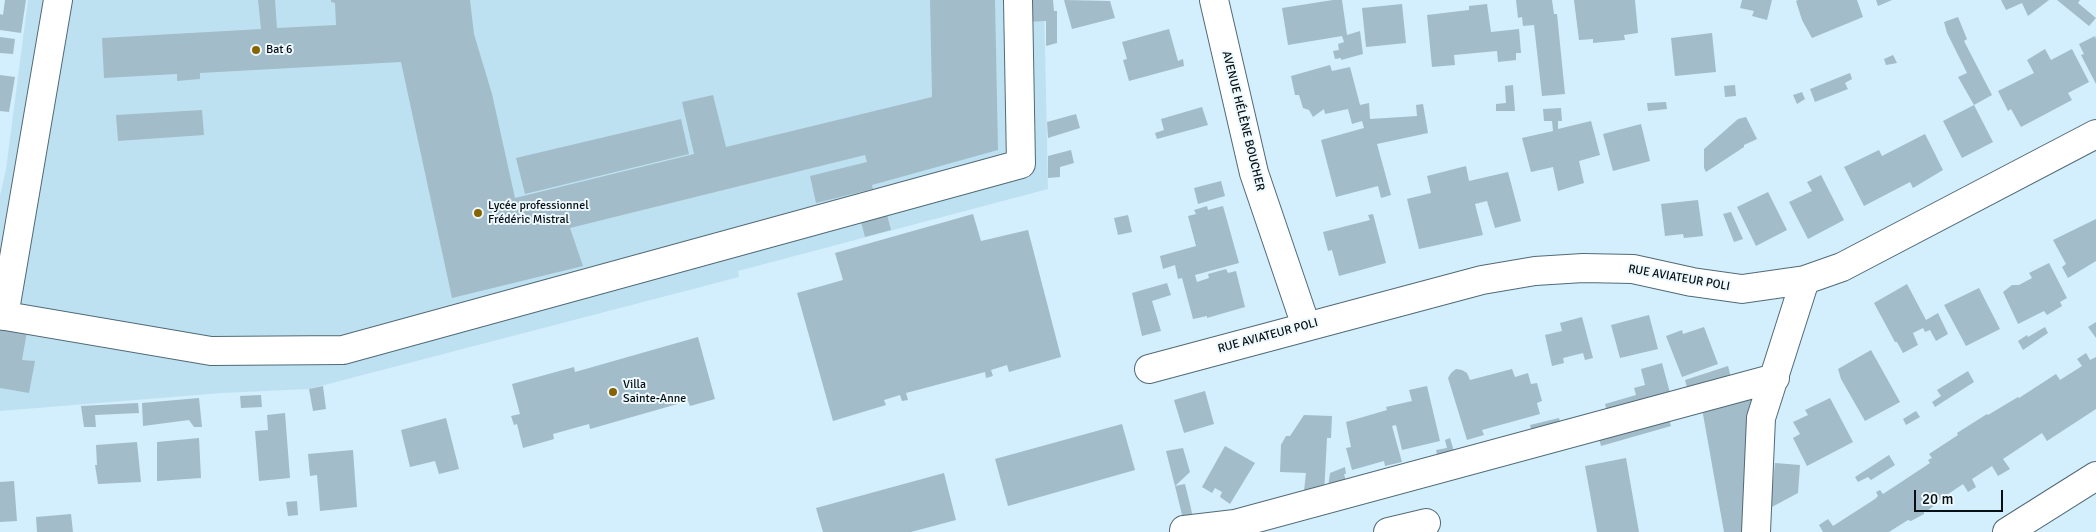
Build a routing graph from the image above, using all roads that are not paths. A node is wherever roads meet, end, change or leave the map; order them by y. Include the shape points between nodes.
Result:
1 (58, 0) edge
2 (1018, 0) edge
3 (1214, 0) edge
4 (2096, 134) edge
5 (1804, 280) junction
6 (2, 316) edge
7 (1306, 326) junction
8 (1150, 369) dead end
9 (1775, 378) junction
10 (2096, 476) edge
11 (1426, 522) dead end
12 (1184, 530) dead end
13 (1388, 532) edge
14 (1756, 532) edge
15 (2007, 532) edge

1 - 6 street
2 - 6 street via 1021,164 343,350 211,351
3 - 7 street, AVENUE HÉLÈNE BOUCHER via 1254,173
4 - 5 street, RUE AVIATEUR POLI via 1842,267
5 - 7 street, RUE AVIATEUR POLI via 1742,289 1633,269 1535,271 1482,280
5 - 9 street
7 - 8 street, RUE AVIATEUR POLI
9 - 12 street via 1235,524
9 - 14 street via 1761,418
10 - 15 street
11 - 13 street

